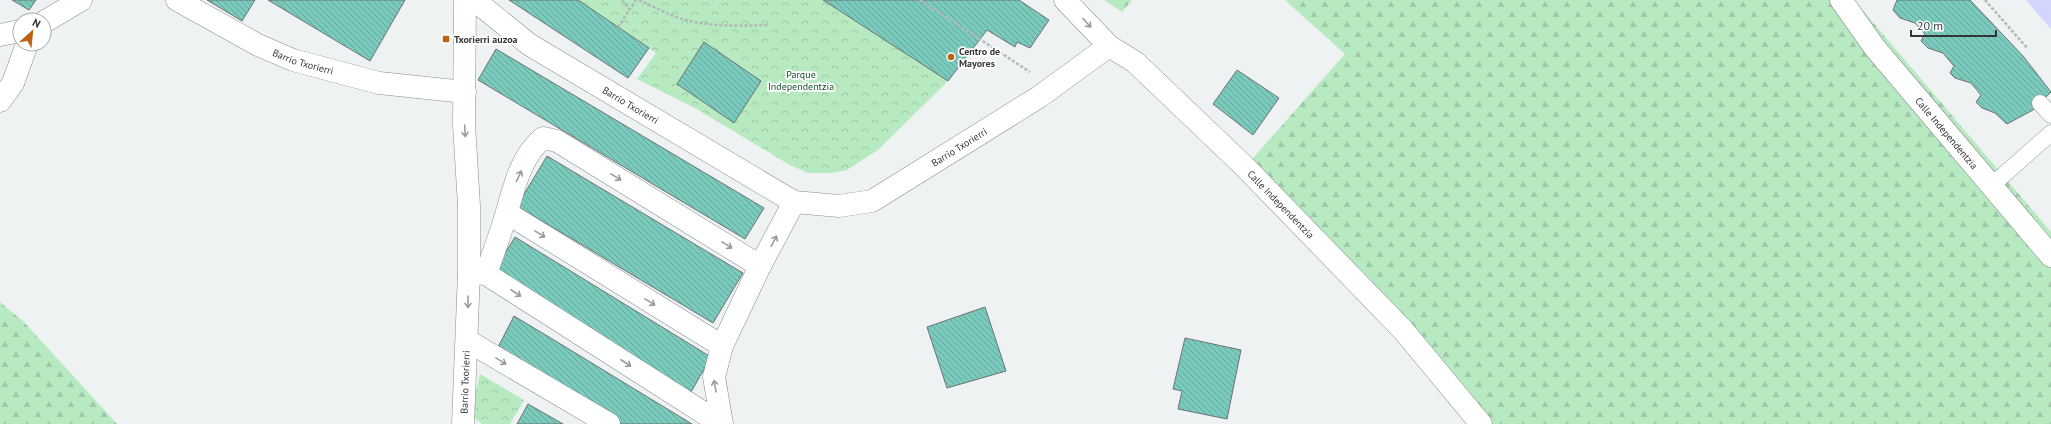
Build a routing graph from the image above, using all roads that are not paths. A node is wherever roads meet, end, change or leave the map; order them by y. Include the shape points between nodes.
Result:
1 (81, 0) edge
2 (177, 0) edge
3 (465, 0) edge
4 (474, 0) edge
5 (1065, 0) edge
6 (1844, 3) edge
7 (52, 17) edge
8 (12, 33) edge
9 (0, 35) edge
10 (1109, 46) junction
11 (24, 52) edge
12 (465, 92) junction
13 (0, 101) edge
14 (2040, 103) dead end
15 (2051, 115) edge
16 (2051, 133) edge
17 (1991, 186) junction
18 (794, 202) junction
19 (507, 213) junction
20 (2051, 256) edge
21 (760, 266) junction
22 (478, 273) junction
23 (468, 341) junction
24 (722, 346) junction
25 (463, 424) edge
26 (609, 424) edge
27 (722, 424) edge
28 (1481, 424) edge

1 - 7 street
2 - 12 street, Barrio Txorierri via 293,60 379,83
3 - 12 street, Barrio Txorierri
4 - 18 street, Barrio Txorierri via 530,45
5 -> 10 street, Calle Independentzia
6 - 17 street, Calle Independentzia via 1875,48
8 - 9 street
10 - 18 street, Barrio Txorierri via 1053,87 872,201 838,206
10 - 28 street, Calle Independentzia via 1135,62 1245,167 1403,330
11 - 13 street via 13,83
12 -> 22 street, Barrio Txorierri via 464,124 469,206
14 - 15 lane
16 - 17 lane
17 - 20 street, Calle Independentzia
21 -> 18 street
19 -> 21 street, Barrio Txorierri via 511,192 532,147 543,138 557,141
19 - 22 street, Barrio Txorierri
19 -> 24 street
21 - 24 street
22 -> 23 street, Barrio Txorierri
22 -> 27 street
23 - 25 street, Barrio Txorierri
23 -> 26 street, Barrio Txorierri
27 -> 24 street via 714,377

